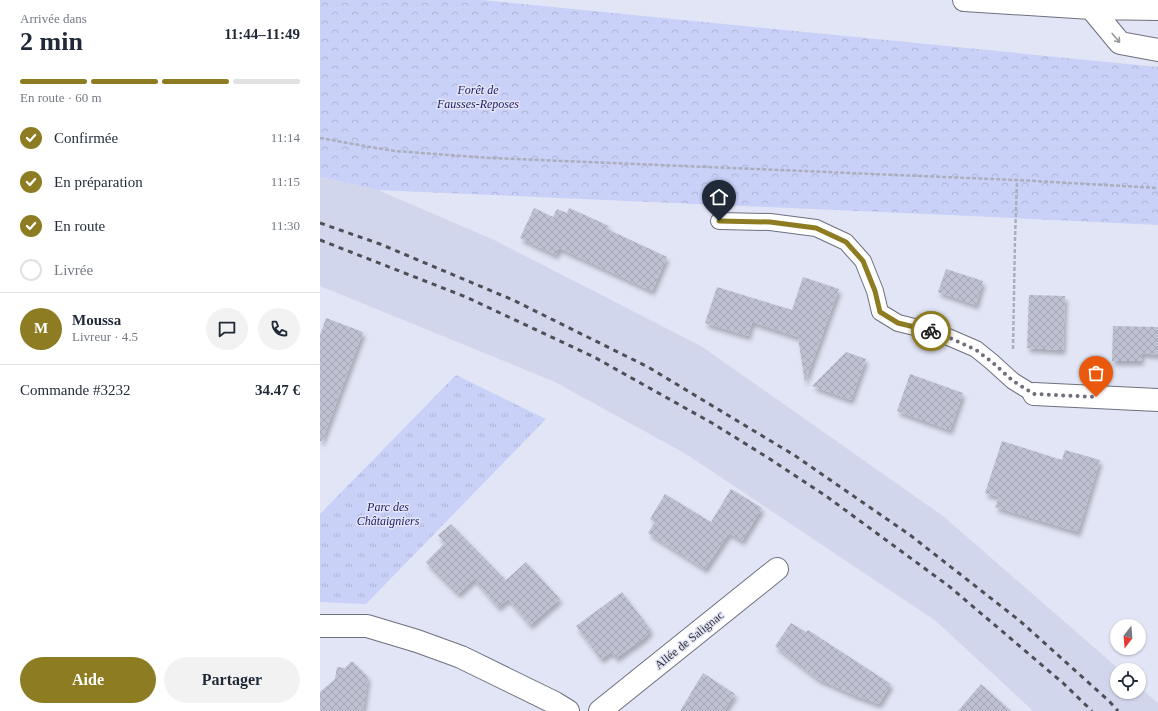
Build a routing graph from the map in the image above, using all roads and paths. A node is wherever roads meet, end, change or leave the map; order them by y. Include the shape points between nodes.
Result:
1 (964, 0) edge
2 (1091, 8) junction
3 (1158, 9) edge
4 (1158, 50) edge
5 (320, 138) edge
6 (1017, 180) junction
7 (1158, 188) edge
8 (719, 221) dead end
9 (1013, 381) junction
10 (1034, 394) joint
11 (1158, 400) edge
12 (777, 569) dead end
13 (320, 626) edge
14 (559, 708) edge
15 (600, 711) edge

1 - 2 main road
2 - 3 main road
2 -> 4 main road via 1120,43
5 - 6 path via 396,151 490,158
6 - 7 path
6 - 9 path
8 - 9 lane via 770,222 816,228 846,242 863,261 880,312 898,323 939,333 976,350
9 - 10 lane
10 - 11 main road
12 - 15 main road, Allée de Salignac
13 - 14 main road via 367,626 417,641 461,657

